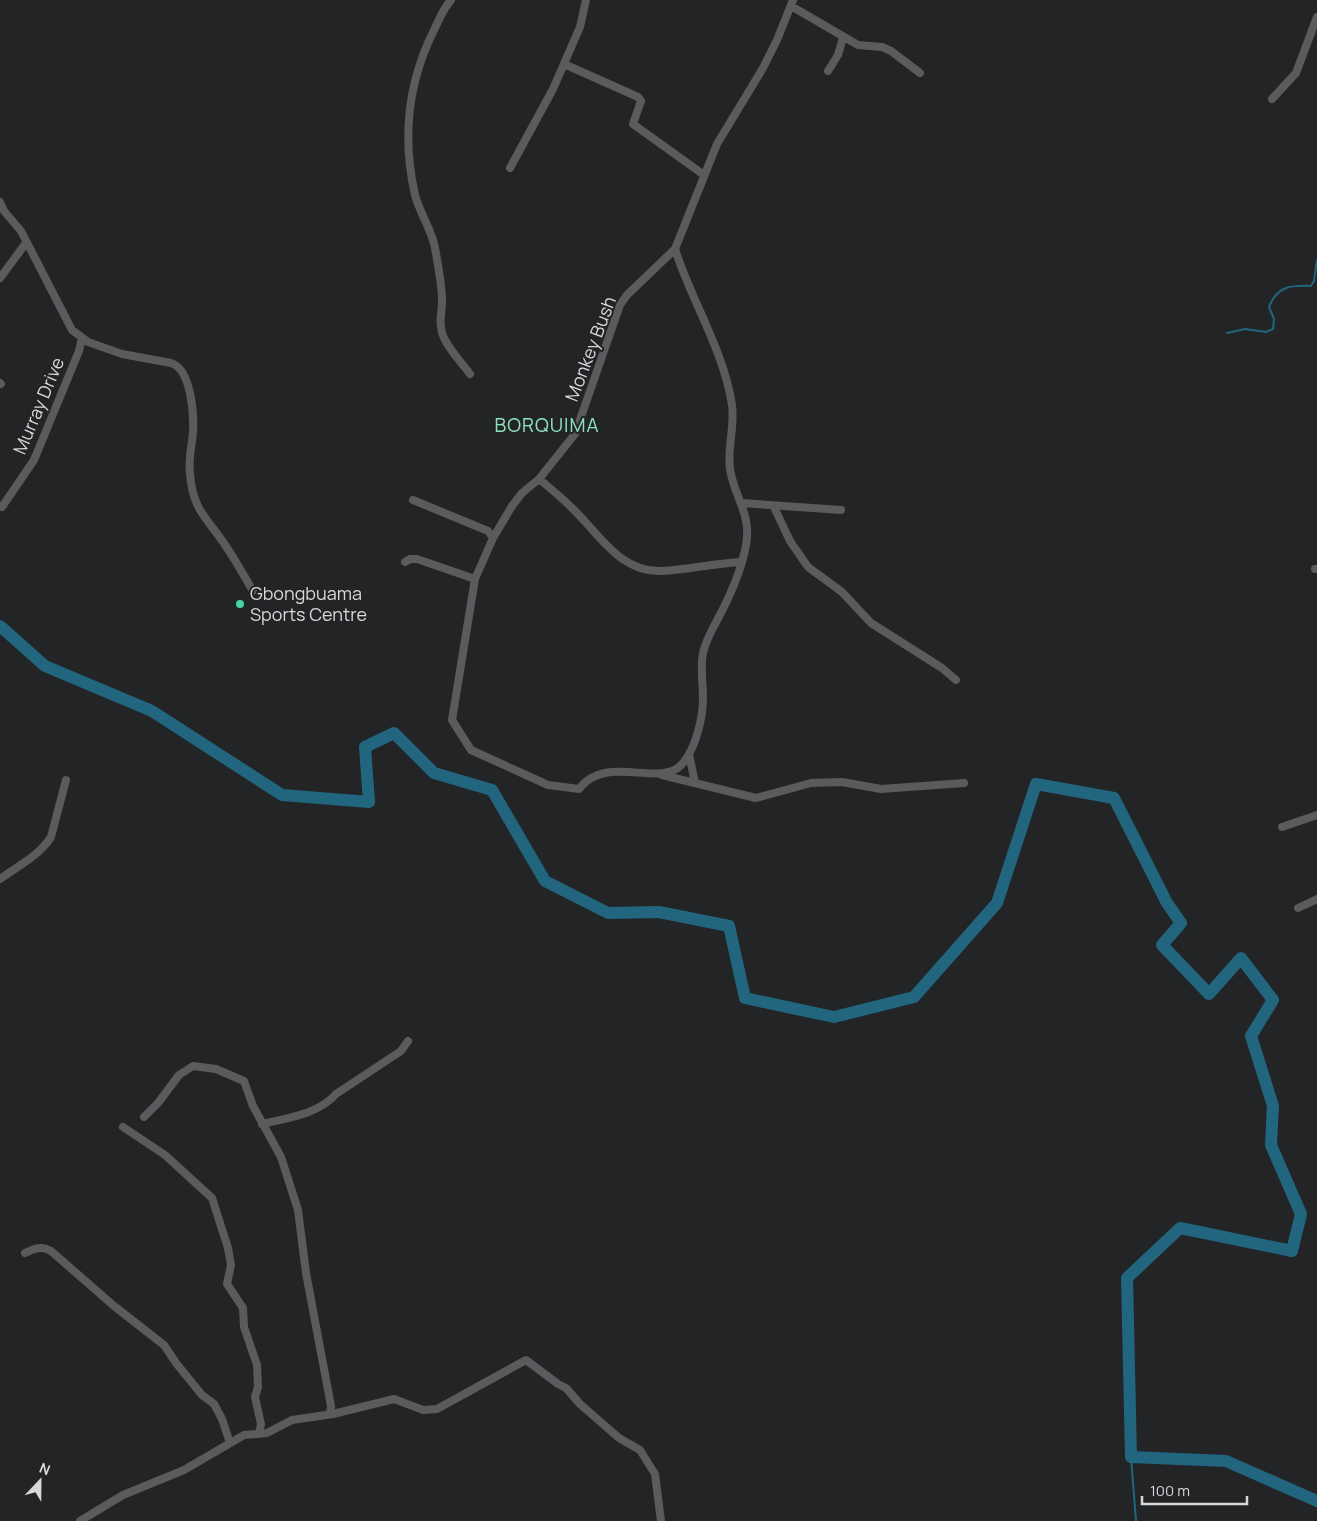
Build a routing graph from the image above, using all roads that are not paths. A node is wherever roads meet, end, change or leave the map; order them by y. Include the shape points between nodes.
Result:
1 (450, 0) edge
2 (586, 0) edge
3 (792, 3) edge
4 (1317, 17) edge
5 (842, 38) junction
6 (564, 64) junction
7 (828, 71) dead end
8 (920, 73) dead end
9 (1272, 99) dead end
10 (510, 168) dead end
11 (704, 175) junction
12 (0, 202) edge
13 (26, 243) junction
14 (675, 249) junction
15 (0, 278) edge
16 (82, 338) junction
17 (470, 374) dead end
18 (540, 479) junction
19 (413, 500) dead end
20 (742, 503) junction
21 (2, 507) dead end
22 (774, 507) junction
23 (841, 510) dead end
24 (494, 538) junction
25 (405, 562) dead end
26 (742, 562) junction
27 (475, 579) junction
28 (253, 591) dead end
29 (956, 680) dead end
30 (689, 754) junction
31 (662, 775) junction
32 (66, 780) dead end
33 (694, 783) junction
34 (964, 783) dead end
35 (1317, 815) edge
36 (1282, 827) dead end
37 (0, 879) edge
38 (1317, 898) edge
39 (1298, 908) dead end
40 (408, 1041) dead end
41 (144, 1117) dead end
42 (262, 1124) junction
43 (123, 1127) dead end
44 (26, 1253) dead end
45 (330, 1414) junction
46 (259, 1434) junction
47 (230, 1442) junction
48 (80, 1521) edge
49 (661, 1521) edge

1 - 17 street via 427,44 412,85 408,150 415,195 437,256 442,299 441,331
2 - 6 street via 580,27
3 - 5 street
3 - 11 street, Monkey Bush via 763,68 727,125
4 - 9 street via 1296,73
5 - 7 street via 838,55
5 - 8 street via 858,45 882,47
6 - 10 street
6 - 11 street via 638,97 641,101 633,124
11 - 14 street, Monkey Bush
12 - 13 street
13 - 15 street
13 - 16 street via 72,330
14 - 18 street, Monkey Bush via 620,305 580,423
14 - 20 street via 698,302 727,385 733,423 730,470
16 - 21 street, Murray Drive via 34,460
16 - 28 street via 122,354 171,362 184,372 190,392 194,430 189,456 197,507 227,547
18 - 24 street, Monkey Bush via 522,493
18 - 26 street via 625,561 662,571 719,562
19 - 24 street via 488,531
20 - 22 street
20 - 26 street via 748,532
22 - 23 street
22 - 29 street via 790,541 808,567 842,592 871,623
24 - 27 street, Monkey Bush
25 - 27 street via 417,559
26 - 30 street via 704,646 700,722
27 - 31 street, Monkey Bush via 452,720 471,750 556,788 579,789 590,779 623,770
30 - 31 street via 682,764
30 - 33 street
31 - 33 street
32 - 37 street via 47,843 39,853
33 - 34 street via 756,798 811,783 842,782 881,789
35 - 36 street
38 - 39 street
40 - 42 street via 401,1051 336,1094 330,1102 314,1110
41 - 42 street via 186,1069 200,1065 244,1081
42 - 45 street via 281,1157 298,1210
43 - 46 street via 165,1155 212,1198 231,1265 227,1284 243,1308 244,1327 257,1365 255,1397 261,1424
44 - 47 street via 34,1248 52,1251 164,1345 192,1382 214,1404
45 - 46 street via 292,1420 274,1431
45 - 49 street via 394,1399 423,1410 437,1409 526,1360 566,1388 620,1438 640,1450 655,1474
46 - 47 street via 244,1435
47 - 48 street via 184,1470 122,1495

